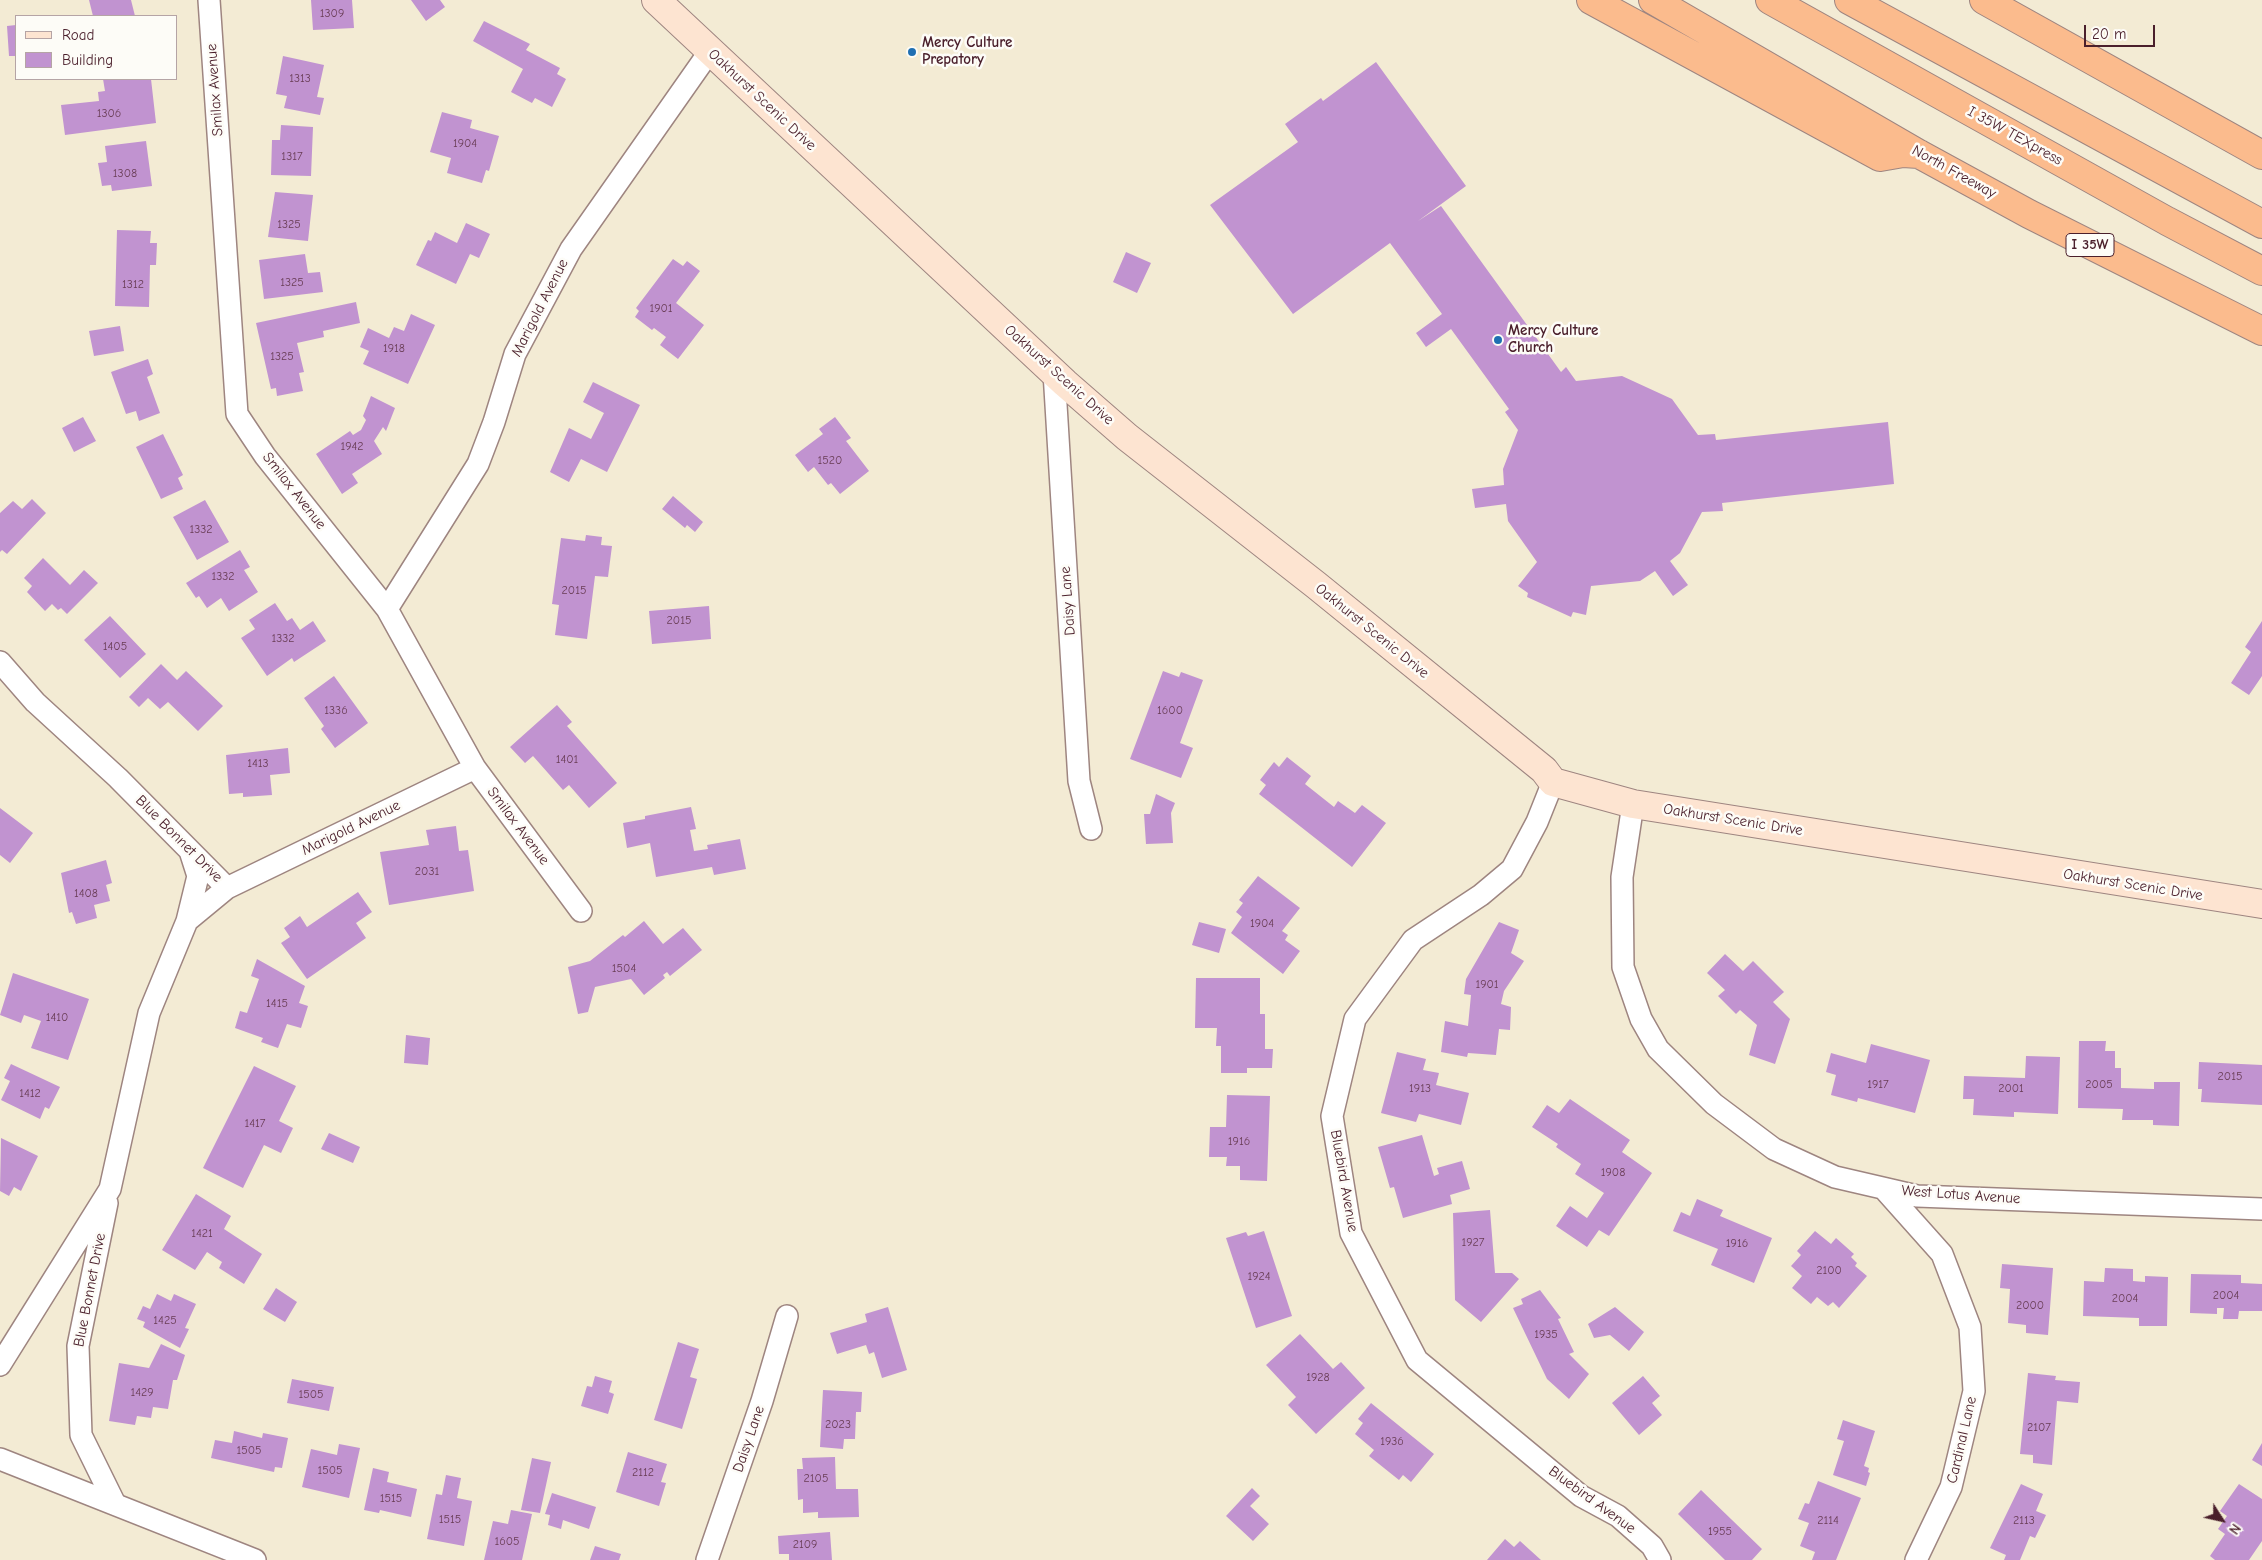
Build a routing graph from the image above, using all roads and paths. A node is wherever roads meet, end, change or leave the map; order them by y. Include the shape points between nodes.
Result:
1 (209, 0) edge
2 (656, 0) edge
3 (1591, 0) edge
4 (1653, 0) edge
5 (1770, 0) edge
6 (1849, 0) edge
7 (1992, 3) edge
8 (710, 51) junction
9 (1884, 146) junction
10 (2262, 155) edge
11 (2262, 224) edge
12 (2262, 271) edge
13 (2262, 331) edge
14 (1054, 372) junction
15 (387, 608) junction
16 (0, 662) edge
17 (475, 768) junction
18 (1553, 782) junction
19 (1633, 804) junction
20 (1091, 829) dead end
21 (189, 848) junction
22 (227, 888) junction
23 (2262, 904) edge
24 (581, 911) dead end
25 (187, 921) junction
26 (110, 1189) junction
27 (1884, 1189) junction
28 (2262, 1209) edge
29 (787, 1316) dead end
30 (0, 1365) edge
31 (0, 1459) edge
32 (115, 1504) junction
33 (255, 1560) edge
34 (707, 1560) edge
35 (1660, 1560) edge
36 (1916, 1560) edge

1 - 15 street, Smilax Avenue via 237,414 265,456
2 - 8 street, Oakhurst Scenic Drive
3 - 9 highway
4 - 9 highway, North Freeway / I 35W
5 - 12 highway, I 35W TEXpress
6 - 11 highway
7 - 10 highway
8 - 14 street, Oakhurst Scenic Drive
8 - 15 street, Marigold Avenue via 571,248 515,354 478,464
9 - 13 highway, North Freeway / I 35W via 1919,154 2029,214
14 - 18 street, Oakhurst Scenic Drive via 1127,437 1544,770
14 - 20 street, Daisy Lane via 1079,781
15 - 17 street, Smilax Avenue
16 - 21 street, Blue Bonnet Drive via 35,702
17 - 22 street, Marigold Avenue
17 - 24 street, Smilax Avenue
18 - 19 street, Oakhurst Scenic Drive
18 - 35 street, Bluebird Avenue via 1537,822 1512,869 1481,895 1413,940 1355,1019 1332,1116 1351,1233 1417,1360 1581,1496 1618,1516 1652,1546
19 - 23 street, Oakhurst Scenic Drive
19 - 27 street, West Lotus Avenue via 1622,877 1623,967 1641,1019 1658,1049 1714,1104 1774,1148 1835,1177
21 - 22 street, Blue Bonnet Drive
21 - 25 street via 198,876
22 - 25 street, Blue Bonnet Drive
25 - 26 street, Blue Bonnet Drive via 149,1013
26 - 30 street, Blue Bonnet Drive
26 - 32 street, Blue Bonnet Drive via 78,1346 81,1435
27 - 28 street, West Lotus Avenue via 1917,1196
27 - 36 street, Cardinal Lane via 1942,1254 1970,1327 1974,1391 1951,1487
29 - 34 street, Daisy Lane via 762,1401
31 - 32 street
32 - 33 street

